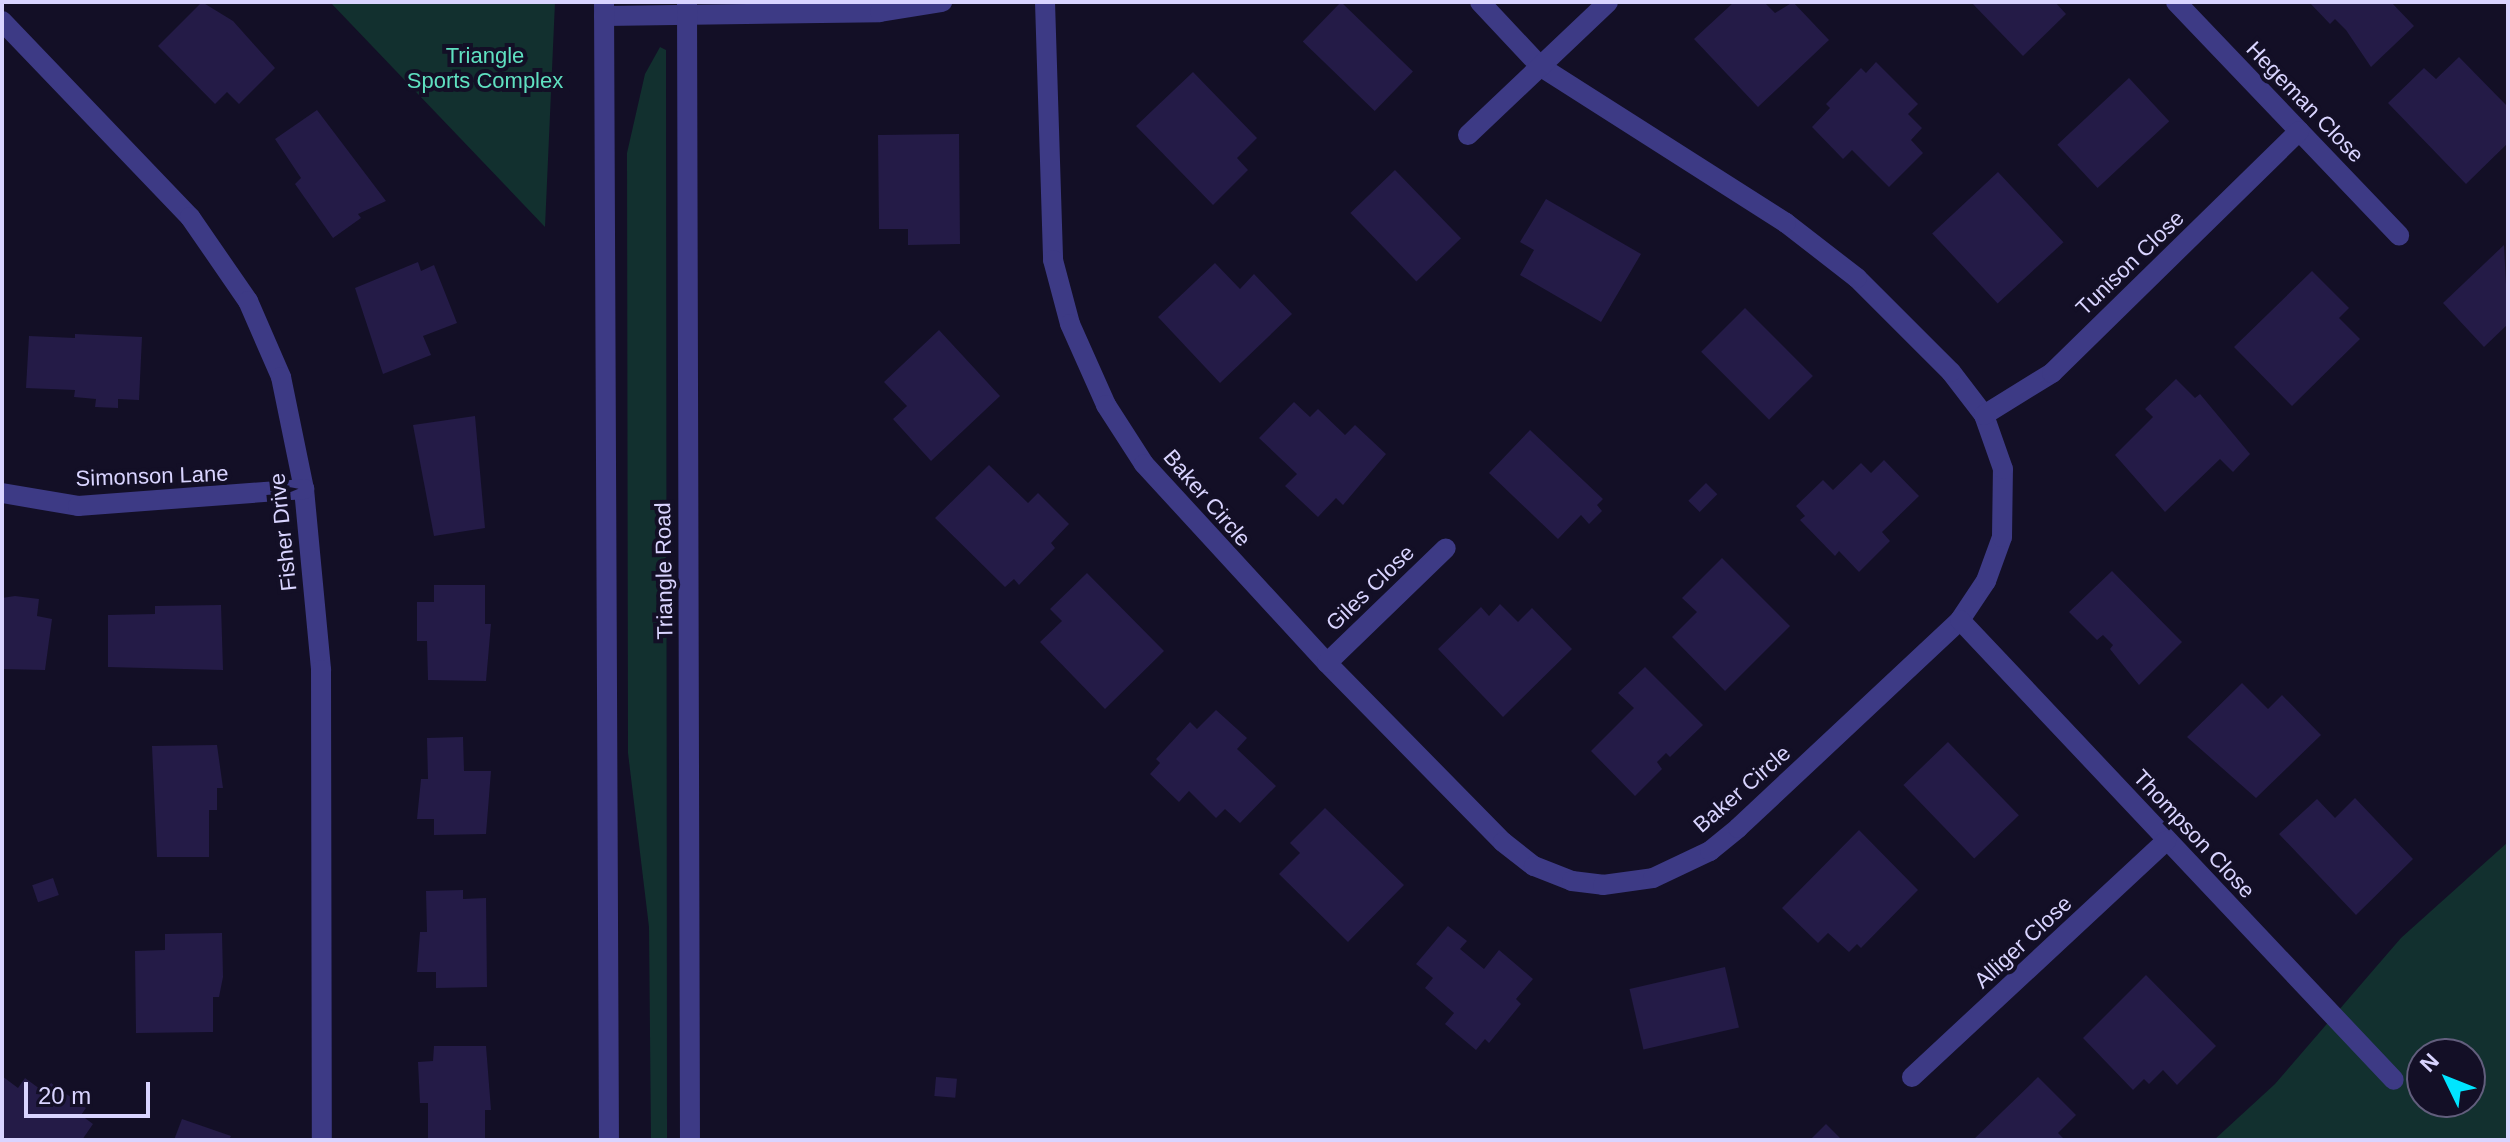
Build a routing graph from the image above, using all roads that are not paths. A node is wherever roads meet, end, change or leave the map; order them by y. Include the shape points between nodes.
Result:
1 (942, 2) edge
2 (1045, 2) edge
3 (1480, 2) edge
4 (1608, 2) edge
5 (2176, 2) edge
6 (687, 8) edge
7 (604, 9) edge
8 (2, 21) edge
9 (1541, 67) junction
10 (2299, 131) junction
11 (1468, 135) dead end
12 (2399, 235) dead end
13 (1984, 415) junction
14 (304, 489) junction
15 (2, 493) edge
16 (1446, 548) dead end
17 (1960, 620) junction
18 (1327, 663) junction
19 (2166, 841) junction
20 (1912, 1077) dead end
21 (2394, 1080) dead end
22 (322, 1140) edge
23 (609, 1140) edge
24 (690, 1140) edge

1 - 6 street via 880,12
2 - 18 street, Baker Circle via 1048,206 1053,260 1070,324 1106,405 1144,464
3 - 9 street, Baker Circle
4 - 9 street
5 - 10 street, Hegeman Close
6 - 7 street
6 - 24 street, Triangle Road
7 - 23 street
8 - 14 street, Fisher Drive via 190,217 248,301 281,377
9 - 11 street
9 - 13 street, Baker Circle via 1786,223 1857,278 1951,372
10 - 12 street, Hegeman Close
10 - 13 street, Tunison Close via 2052,373
13 - 17 street, Baker Circle via 2003,469 2002,537 1986,581
14 - 15 street, Simonson Lane via 78,506
14 - 22 street, Fisher Drive via 321,670
16 - 18 street, Giles Close
17 - 18 street, Baker Circle via 1710,851 1653,878 1603,885 1572,881 1534,866 1503,842
17 - 19 street, Thompson Close
19 - 20 street, Alliger Close
19 - 21 street, Thompson Close

